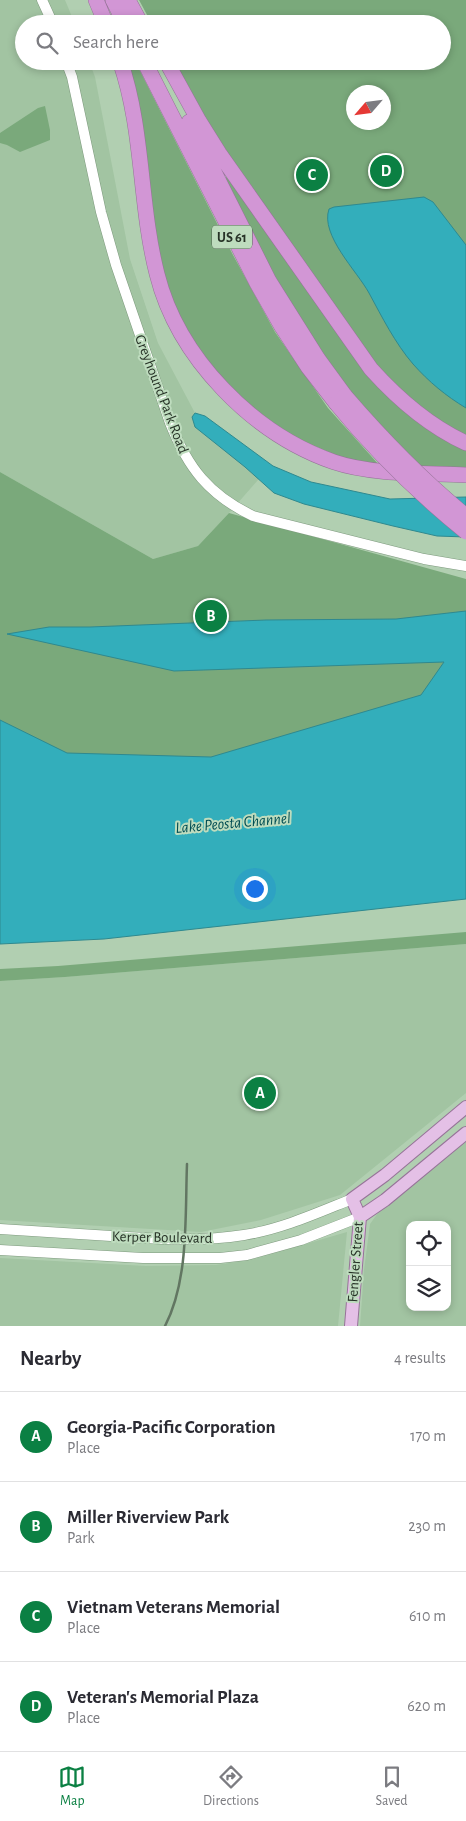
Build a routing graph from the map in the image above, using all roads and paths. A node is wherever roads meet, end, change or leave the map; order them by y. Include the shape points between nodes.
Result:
1 (42, 0) edge
2 (96, 0) edge
3 (113, 0) edge
4 (128, 0) edge
5 (49, 15) edge
6 (102, 15) edge
7 (120, 15) edge
8 (136, 15) edge
9 (70, 70) edge
10 (122, 70) edge
11 (149, 70) edge
12 (164, 70) edge
13 (171, 70) edge
14 (340, 399) junction
15 (466, 442) edge
16 (466, 475) edge
17 (466, 516) edge
18 (466, 532) edge
19 (466, 566) edge
20 (466, 1107) edge
21 (466, 1133) edge
22 (352, 1199) junction
23 (360, 1216) junction
24 (0, 1229) edge
25 (0, 1250) edge
26 (350, 1326) edge

1 - 5 street
2 - 6 highway
3 - 7 highway
4 - 8 highway
9 - 19 street, Greyhound Park Road via 116,265 170,423 186,458 205,484 253,516 424,559
10 - 16 highway via 137,137 157,274 168,306 186,341 217,384 268,428 335,462 374,470
11 - 14 highway, US 61 via 282,327 308,367
12 - 14 highway, US 61 via 270,281
13 - 15 highway via 219,153 371,370 414,411 444,432
14 - 17 highway, US 61, bridge
14 - 18 highway, US 61, bridge via 357,430 409,484
20 - 22 main road, Kerper Boulevard via 385,1176
21 - 23 main road, Kerper Boulevard via 385,1200
22 - 23 main road, Fengler Street
22 - 24 street, Kerper Boulevard via 283,1226 199,1240
23 - 25 street, Kerper Boulevard via 301,1240 247,1255 220,1258 143,1258
23 - 26 main road, Fengler Street

